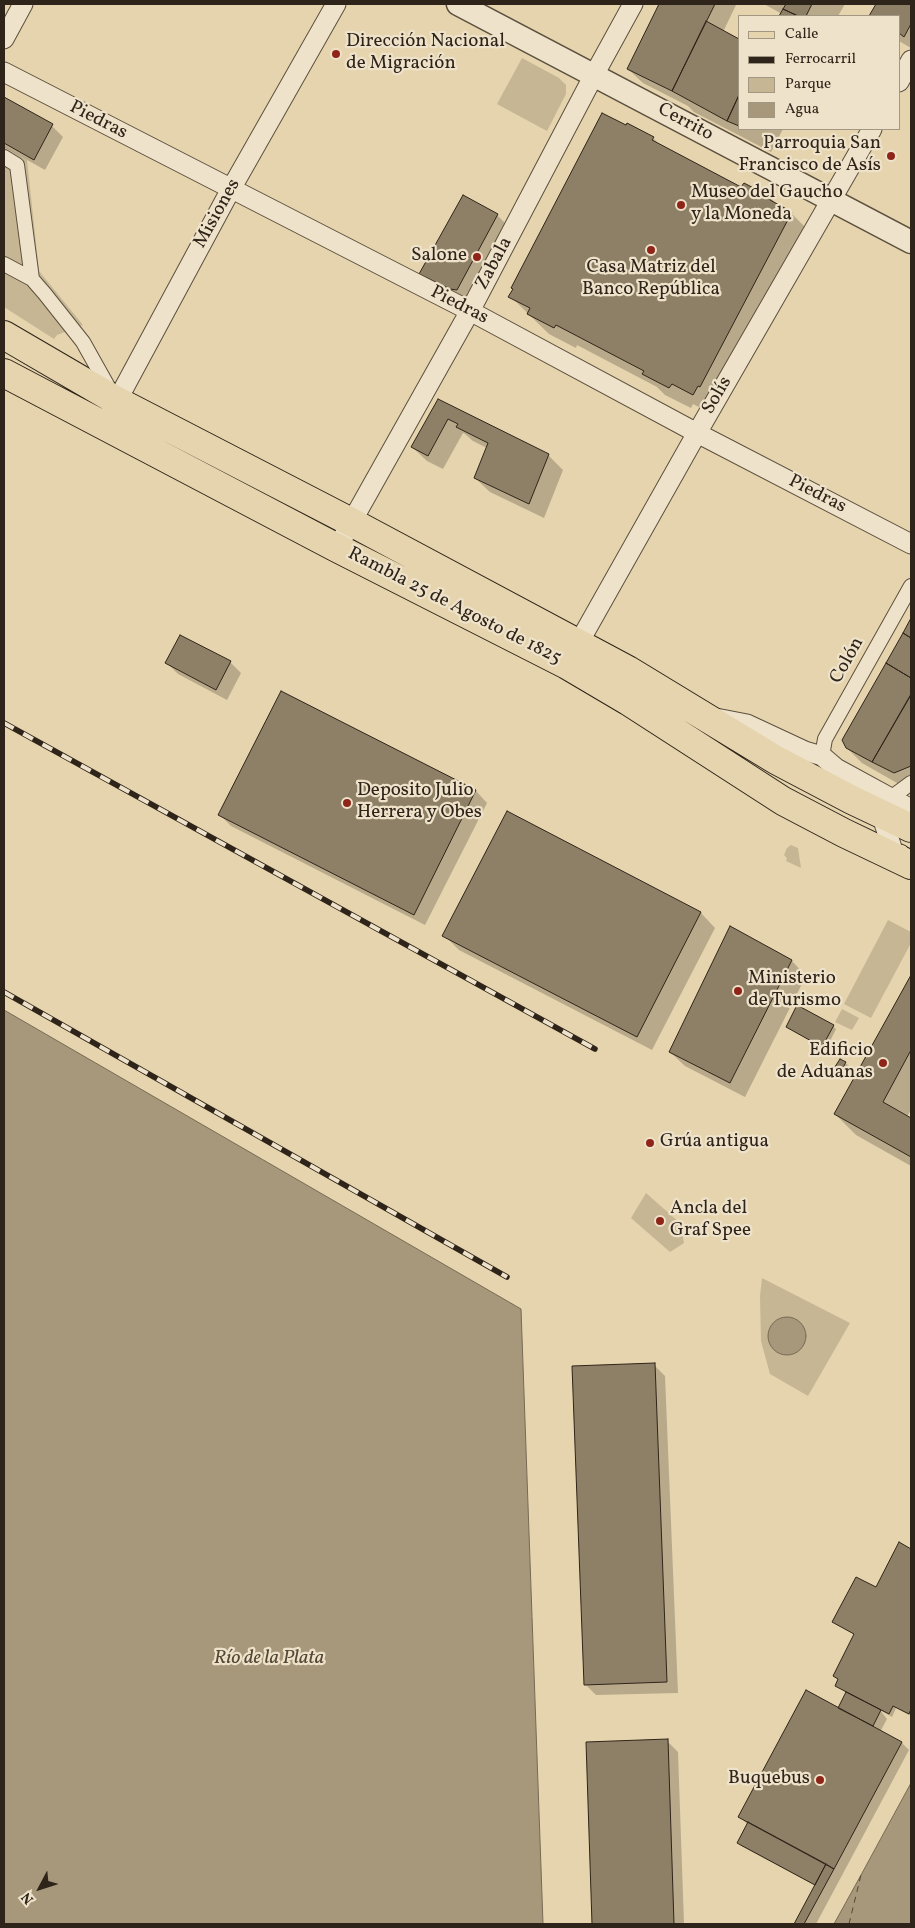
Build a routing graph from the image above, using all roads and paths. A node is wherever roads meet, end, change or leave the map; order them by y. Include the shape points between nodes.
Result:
1 (23, 4) edge
2 (336, 4) edge
3 (458, 4) edge
4 (633, 4) edge
5 (4, 39) edge
6 (911, 60) edge
7 (4, 72) edge
8 (594, 75) junction
9 (900, 80) edge
10 (871, 130) edge
11 (4, 157) edge
12 (231, 189) junction
13 (831, 200) junction
14 (911, 242) edge
15 (4, 264) edge
16 (32, 279) junction
17 (470, 312) junction
18 (4, 335) edge
19 (4, 373) edge
20 (117, 401) junction
21 (104, 426) junction
22 (697, 433) junction
23 (351, 522) junction
24 (911, 544) edge
25 (337, 548) junction
26 (911, 586) edge
27 (572, 655) junction
28 (700, 716) junction
29 (822, 756) junction
30 (911, 783) edge
31 (887, 806) junction
32 (911, 809) edge
33 (911, 828) edge
34 (906, 858) edge

1 - 5 street
2 - 12 street, Misiones
3 - 8 street, Cerrito
4 - 8 street, Zabala
6 - 9 street
7 - 12 street, Piedras
8 - 13 street, Cerrito
8 - 17 street, Zabala
10 - 13 street, Solís
11 - 16 street via 17,165
12 - 17 street, Piedras
12 - 20 street, Misiones
13 - 14 street, Cerrito
13 - 22 street, Solís
15 - 16 street
16 - 20 street via 83,342
17 - 22 street, Piedras
17 - 23 street, Zabala
18 - 20 main road, Rambla 25 de Agosto de 1825
19 - 21 main road, Rambla 25 de Agosto de 1825
20 - 21 street, Misiones
20 - 23 main road, Rambla 25 de Agosto de 1825
21 - 25 main road, Rambla 25 de Agosto de 1825
22 - 24 street, Piedras
22 - 27 street, Solís
23 - 25 street, Zabala
23 - 27 main road, Rambla 25 de Agosto de 1825
25 - 27 main road, Rambla 25 de Agosto de 1825
26 - 29 street, Colón via 825,739
27 - 28 main road, Rambla 25 de Agosto de 1825 via 628,670
27 - 34 main road, Rambla 25 de Agosto de 1825 via 628,701 784,801 844,833
28 - 29 street, Rambla 25 de Agosto de 1825 via 747,724
28 - 31 main road, Rambla 25 de Agosto de 1825 via 776,760
29 - 31 street, Rambla 25 de Agosto de 1825
30 - 31 street
31 - 32 street, Rambla 25 de Agosto de 1825
31 - 33 main road, Rambla 25 de Agosto de 1825
31 - 34 street

